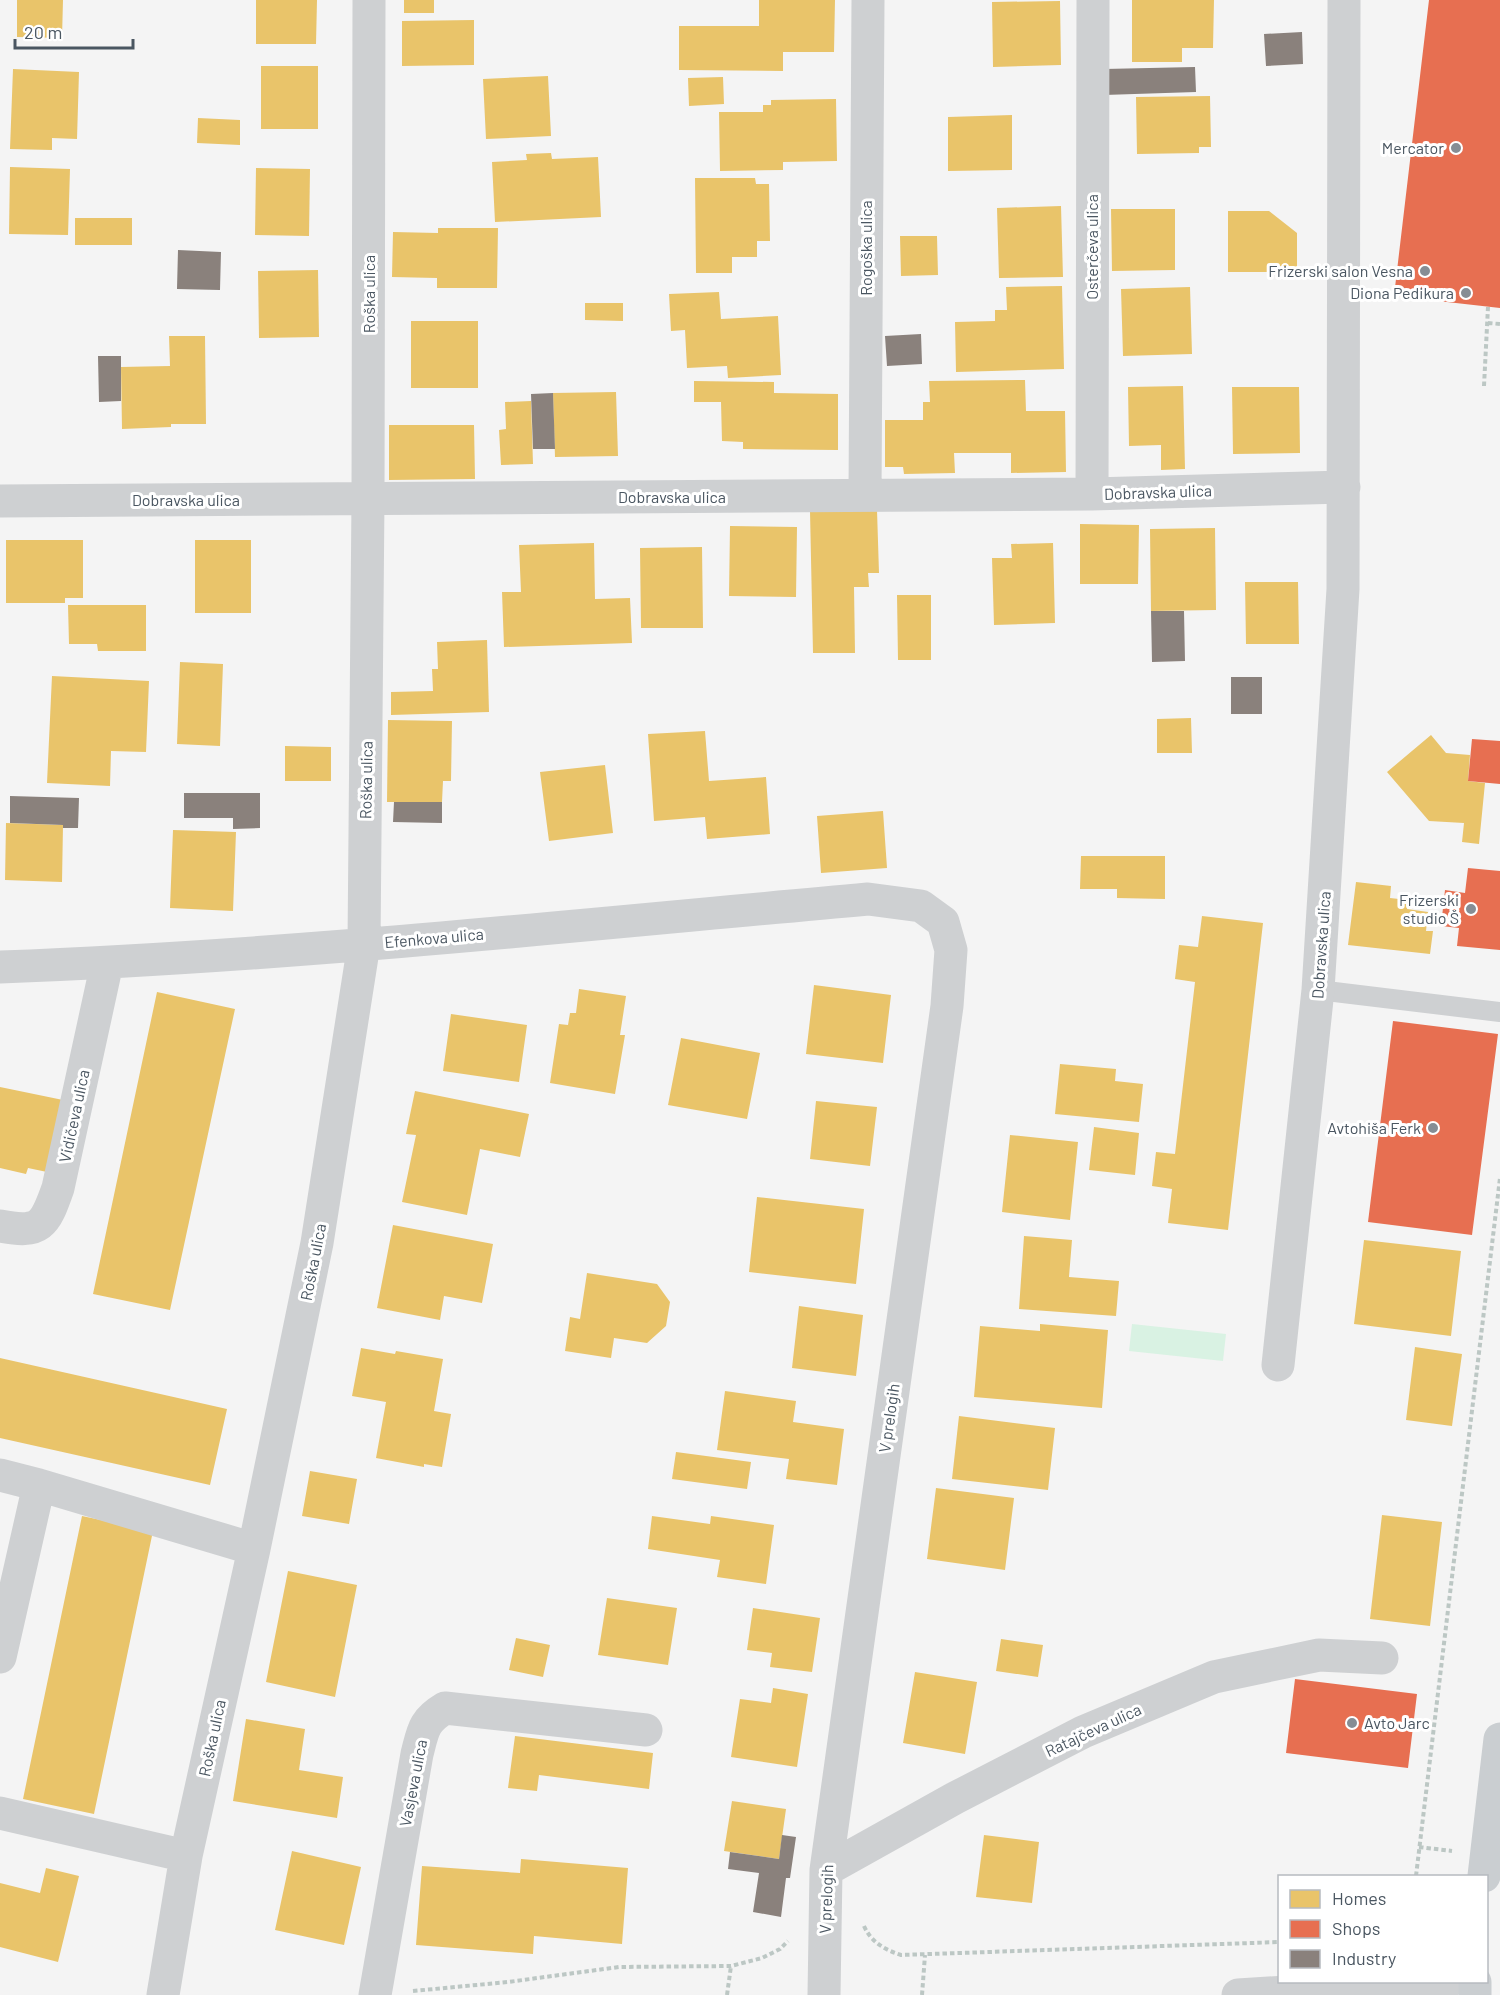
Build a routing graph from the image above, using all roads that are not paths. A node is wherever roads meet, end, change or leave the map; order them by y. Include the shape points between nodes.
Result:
1 (369, 0) edge
2 (868, 0) edge
3 (1093, 0) edge
4 (1344, 0) edge
5 (1344, 487) junction
6 (1092, 494) junction
7 (865, 495) junction
8 (368, 499) junction
9 (0, 501) edge
10 (868, 899) joint
11 (364, 944) junction
12 (107, 963) junction
13 (0, 967) edge
14 (1318, 990) junction
15 (1500, 1012) edge
16 (0, 1226) edge
17 (1278, 1365) dead end
18 (0, 1475) edge
19 (39, 1485) junction
20 (254, 1549) junction
21 (0, 1657) edge
22 (1382, 1658) dead end
23 (646, 1730) dead end
24 (1500, 1738) edge
25 (0, 1813) edge
26 (186, 1856) junction
27 (826, 1870) junction
28 (1484, 1875) edge
29 (1432, 1983) edge
30 (163, 1995) edge
31 (375, 1995) edge
32 (824, 1995) edge
33 (1239, 1995) edge

1 - 8 street, Roška ulica
2 - 7 street, Rogoška ulica
3 - 6 street, Osterčeva ulica
4 - 5 street, Dobravska ulica
5 - 6 street, Dobravska ulica
5 - 14 street, Dobravska ulica via 1343,590
6 - 7 street, Dobravska ulica
7 - 8 street, Dobravska ulica
8 - 9 street, Dobravska ulica
8 - 11 street, Roška ulica
10 - 11 street, Efenkova ulica
10 - 27 street, V prelogih via 921,906 943,922 951,950 947,1006
11 - 12 street, Efenkova ulica
11 - 20 street, Roška ulica via 317,1243
12 - 13 street, Efenkova ulica
12 - 16 street, Vidičeva ulica via 52,1204 38,1226 31,1229
14 - 15 lane
14 - 17 street, Dobravska ulica
18 - 19 street
19 - 20 street
19 - 21 street
20 - 26 street, Roška ulica
22 - 27 street, Ratajčeva ulica via 1319,1655 1214,1677 1083,1732
23 - 31 street, Vasjeva ulica via 445,1708 430,1717 417,1754
24 - 28 main road
25 - 26 street
26 - 30 street, Roška ulica
27 - 32 street, V prelogih
29 - 33 street

